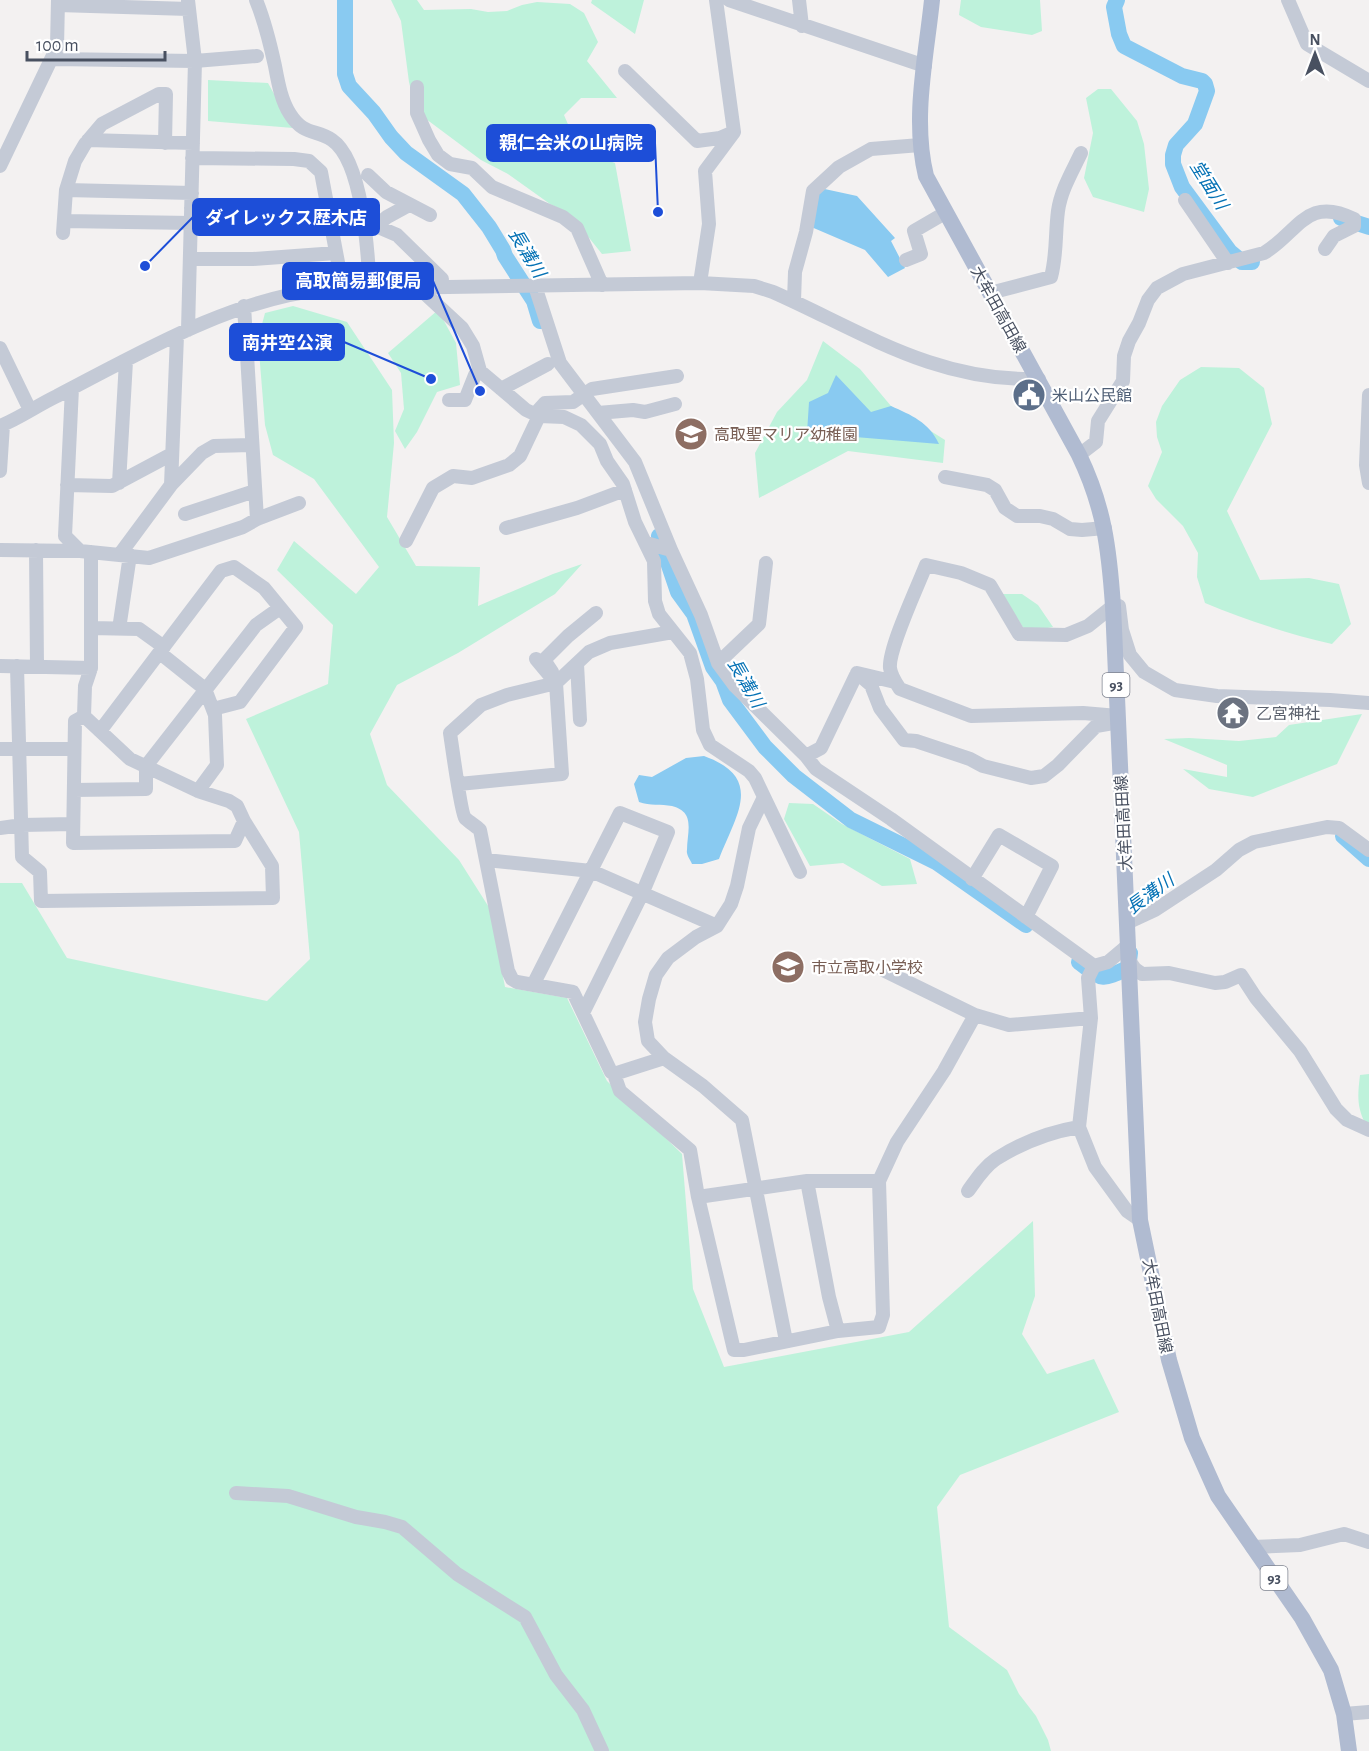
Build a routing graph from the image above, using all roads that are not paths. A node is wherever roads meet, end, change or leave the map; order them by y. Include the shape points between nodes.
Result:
1 (256, 0) edge
2 (716, 0) edge
3 (729, 0) edge
4 (798, 0) edge
5 (932, 0) edge
6 (1287, 0) edge
7 (58, 2) edge
8 (188, 4) edge
9 (802, 26) junction
10 (257, 56) dead end
11 (52, 58) junction
12 (195, 61) junction
13 (925, 66) junction
14 (625, 70) dead end
15 (1369, 81) edge
16 (417, 87) dead end
17 (734, 132) junction
18 (88, 140) junction
19 (165, 142) junction
20 (193, 143) junction
21 (920, 145) junction
22 (1081, 153) dead end
23 (192, 158) junction
24 (0, 166) edge
25 (353, 174) junction
26 (368, 175) dead end
27 (66, 190) junction
28 (192, 193) junction
29 (1185, 200) dead end
30 (327, 204) junction
31 (409, 205) junction
32 (191, 208) junction
33 (945, 213) junction
34 (430, 215) dead end
35 (191, 223) junction
36 (376, 226) junction
37 (1325, 249) dead end
38 (336, 253) junction
39 (190, 259) junction
40 (906, 260) dead end
41 (1228, 263) junction
42 (442, 279) dead end
43 (700, 283) junction
44 (602, 285) junction
45 (535, 286) junction
46 (419, 288) junction
47 (343, 289) junction
48 (370, 289) junction
49 (990, 293) junction
50 (794, 301) junction
51 (244, 306) junction
52 (183, 333) junction
53 (0, 348) edge
54 (126, 361) junction
55 (548, 364) dead end
56 (480, 371) junction
57 (677, 376) dead end
58 (1039, 379) junction
59 (72, 388) junction
60 (501, 389) junction
61 (585, 394) junction
62 (1369, 395) edge
63 (449, 400) dead end
64 (675, 404) dead end
65 (30, 410) junction
66 (598, 413) junction
67 (537, 415) junction
68 (1, 425) edge
69 (251, 445) junction
70 (172, 454) junction
71 (1079, 454) junction
72 (0, 471) edge
73 (945, 477) dead end
74 (119, 483) junction
75 (1369, 483) edge
76 (67, 485) junction
77 (171, 485) junction
78 (625, 490) junction
79 (255, 491) junction
80 (299, 504) dead end
81 (185, 514) dead end
82 (257, 519) junction
83 (507, 528) dead end
84 (1105, 528) junction
85 (406, 541) dead end
86 (646, 543) junction
87 (0, 550) edge
88 (36, 550) junction
89 (671, 550) junction
90 (86, 552) junction
91 (125, 555) junction
92 (766, 563) dead end
93 (1113, 606) junction
94 (280, 608) junction
95 (597, 613) dead end
96 (91, 628) junction
97 (118, 629) junction
98 (673, 632) junction
99 (162, 650) junction
100 (536, 659) dead end
101 (718, 663) junction
102 (577, 664) junction
103 (0, 666) edge
104 (17, 666) junction
105 (37, 667) junction
106 (91, 668) junction
107 (857, 673) junction
108 (557, 682) junction
109 (895, 682) junction
110 (205, 689) junction
111 (1369, 703) edge
112 (213, 709) junction
113 (84, 716) junction
114 (1118, 719) junction
115 (580, 720) dead end
116 (100, 731) junction
117 (0, 749) edge
118 (20, 749) junction
119 (74, 749) junction
120 (806, 756) junction
121 (146, 766) junction
122 (459, 784) junction
123 (74, 790) junction
124 (198, 791) junction
125 (764, 796) junction
126 (244, 821) junction
127 (73, 824) junction
128 (22, 825) junction
129 (0, 828) edge
130 (1369, 850) edge
131 (486, 860) junction
132 (591, 871) junction
133 (800, 872) dead end
134 (972, 879) junction
135 (642, 894) junction
136 (1026, 917) junction
137 (1127, 923) junction
138 (717, 926) junction
139 (1128, 952) junction
140 (1094, 966) junction
141 (883, 970) dead end
142 (533, 985) junction
143 (583, 1013) junction
144 (975, 1015) junction
145 (1091, 1018) junction
146 (664, 1058) junction
147 (614, 1074) junction
148 (1079, 1127) junction
149 (1369, 1130) edge
150 (807, 1181) junction
151 (879, 1181) junction
152 (756, 1189) junction
153 (968, 1191) dead end
154 (698, 1197) junction
155 (1140, 1220) junction
156 (838, 1331) junction
157 (786, 1341) junction
158 (236, 1493) dead end
159 (1369, 1542) edge
160 (1252, 1547) junction
161 (1369, 1712) edge
162 (1344, 1714) junction
163 (602, 1751) edge
164 (1349, 1751) edge

1 - 25 street via 289,113 299,126 332,140
2 - 17 street
3 - 9 street
4 - 9 street
5 - 13 main road, 大牟田高田線 / 93
6 - 15 street via 1307,44
7 - 8 street
7 - 11 street via 57,47
8 - 12 street
9 - 13 street
10 - 12 street
11 - 12 street
11 - 24 street
12 - 20 street
13 - 21 main road, 大牟田高田線 / 93
14 - 17 street via 697,141
16 - 44 street via 417,113 438,155 450,164 472,168 492,187 563,217 577,228
17 - 43 street via 705,171 709,224
18 - 19 street
18 - 19 street via 102,124 166,94
18 - 27 street via 75,161
19 - 20 street
20 - 23 street
21 - 33 main road, 大牟田高田線 / 93 via 926,176
21 - 50 street via 871,149 839,167 813,191 795,272
22 - 49 street via 1058,211 1056,261 1051,278
23 - 28 street
23 - 30 street via 309,161 321,172
25 - 36 street
25 - 48 street via 366,226
26 - 31 street via 386,192
27 - 28 street
27 - 35 street via 63,227
28 - 32 street
29 - 41 street
30 - 32 street via 268,210
30 - 38 street
31 - 34 street
31 - 36 street
32 - 35 street
33 - 40 street via 914,231 921,254
33 - 49 main road, 大牟田高田線 / 93
35 - 39 street
36 - 42 street via 397,234
37 - 41 street via 1334,236 1354,226 1354,219 1330,211 1308,215 1274,247
38 - 39 street
38 - 47 street
39 - 52 street
41 - 71 street via 1184,274 1157,288 1124,356 1123,381 1098,421 1096,442
43 - 44 street
43 - 50 street via 754,286
44 - 45 street
45 - 46 street
45 - 61 street via 560,363
46 - 48 street
46 - 56 street via 462,328 473,346
47 - 48 street
47 - 51 street via 308,291
49 - 58 main road, 大牟田高田線 / 93
50 - 58 street via 897,352 932,364 1002,378
51 - 52 street
51 - 69 street
52 - 54 street
52 - 70 street
53 - 65 street
54 - 59 street
54 - 74 street
55 - 60 street
56 - 60 street
56 - 63 street via 465,400
57 - 61 street via 592,389
58 - 71 main road, 大牟田高田線 / 93
59 - 65 street
59 - 76 street
60 - 67 street
61 - 66 street
61 - 67 street via 573,402 545,403
62 - 75 street
64 - 66 street via 645,412
65 - 68 street
66 - 89 street via 635,462
67 - 78 street via 564,417 587,430 600,444
67 - 85 street via 520,456 509,465 472,478 453,476 433,488
68 - 72 street
69 - 77 street via 214,446
69 - 79 street
70 - 74 street
70 - 77 street
71 - 84 main road, 大牟田高田線 / 93
73 - 84 street via 987,485 1005,508 1017,516 1053,519 1070,529
74 - 76 street
76 - 90 street via 65,536
77 - 91 street
78 - 83 street
78 - 86 street
79 - 81 street
79 - 82 street
80 - 82 street
82 - 91 street via 149,558
84 - 93 main road, 大牟田高田線 / 93
86 - 89 street
86 - 98 street via 654,561 659,615
87 - 88 street
88 - 90 street
88 - 105 street
89 - 101 street
90 - 91 street
90 - 96 street
91 - 97 street
92 - 101 street via 759,624
93 - 109 street via 1088,626 1066,635 1019,634 990,585 926,565 897,639 890,667
93 - 111 street via 1119,606 1130,656 1144,672 1175,690 1217,696
93 - 114 main road, 大牟田高田線 / 93
94 - 99 street via 264,588 234,567 221,571
94 - 110 street via 256,625
94 - 112 street via 296,627 240,702
95 - 108 street via 544,660
96 - 97 street
96 - 106 street
97 - 99 street via 139,629
98 - 102 street via 610,643 589,652
98 - 125 street via 690,653 703,730 710,745 749,771
99 - 110 street
99 - 116 street
100 - 108 street
101 - 120 street via 735,686
102 - 108 street
102 - 115 street
103 - 104 street
104 - 105 street
104 - 118 street
105 - 106 street
106 - 113 street via 85,687
107 - 109 street
107 - 114 street via 871,685 880,708 904,740 1031,778 1044,776 1058,765 1096,726
107 - 120 street via 821,748
108 - 122 street via 481,705 450,734
108 - 122 street via 562,774
109 - 114 street via 900,689 971,716 1083,713
110 - 112 street
110 - 121 street
112 - 124 street via 217,765
113 - 116 street
113 - 119 street via 75,721
114 - 137 main road, 大牟田高田線 / 93
116 - 121 street via 129,759
117 - 118 street
118 - 119 street
118 - 128 street
119 - 123 street
120 - 134 street via 816,769
121 - 123 street via 146,789
121 - 124 street
122 - 131 street via 460,808 465,818 480,830
123 - 127 street
124 - 126 street via 237,806
125 - 133 street
125 - 138 street via 749,828 731,904
126 - 127 street via 235,841 73,843
126 - 128 street via 272,866 273,898 41,900 40,872 22,857
127 - 128 street
128 - 129 street
130 - 137 street via 1339,828 1327,827 1254,842 1155,910
131 - 132 street
131 - 142 street via 508,971 512,979
132 - 135 street
132 - 135 street via 620,813 668,832
132 - 142 street
134 - 136 street
134 - 136 street via 999,835 1053,866
135 - 138 street
135 - 143 street
136 - 140 street
137 - 139 main road, 大牟田高田線 / 93
138 - 146 street via 668,958 656,975 645,1022 648,1041
139 - 140 street
139 - 149 street via 1135,969 1142,974 1169,973 1215,983 1241,975 1300,1051 1336,1109 1347,1120
139 - 155 main road, 大牟田高田線 / 93
140 - 145 street via 1088,978
141 - 144 street
142 - 143 street via 573,992
143 - 147 street
144 - 145 street via 1009,1025
144 - 151 street via 897,1142
145 - 148 street
146 - 147 street
146 - 152 street via 742,1120
147 - 154 street via 620,1091 690,1150
148 - 153 street via 1050,1132 995,1160
148 - 155 street via 1095,1167 1127,1211
150 - 151 street
150 - 152 street
150 - 156 street
151 - 156 street via 883,1315 879,1327
152 - 154 street
152 - 157 street
154 - 157 street via 734,1350
155 - 160 main road, 大牟田高田線 / 93 via 1169,1360 1192,1438 1218,1496
156 - 157 street
158 - 163 street via 288,1497 402,1527 457,1574 525,1617 556,1675 584,1710
159 - 160 street via 1344,1534 1300,1545
160 - 162 main road, 大牟田高田線 / 93 via 1317,1642 1331,1670
161 - 162 street
162 - 164 main road, 大牟田高田線 / 93

